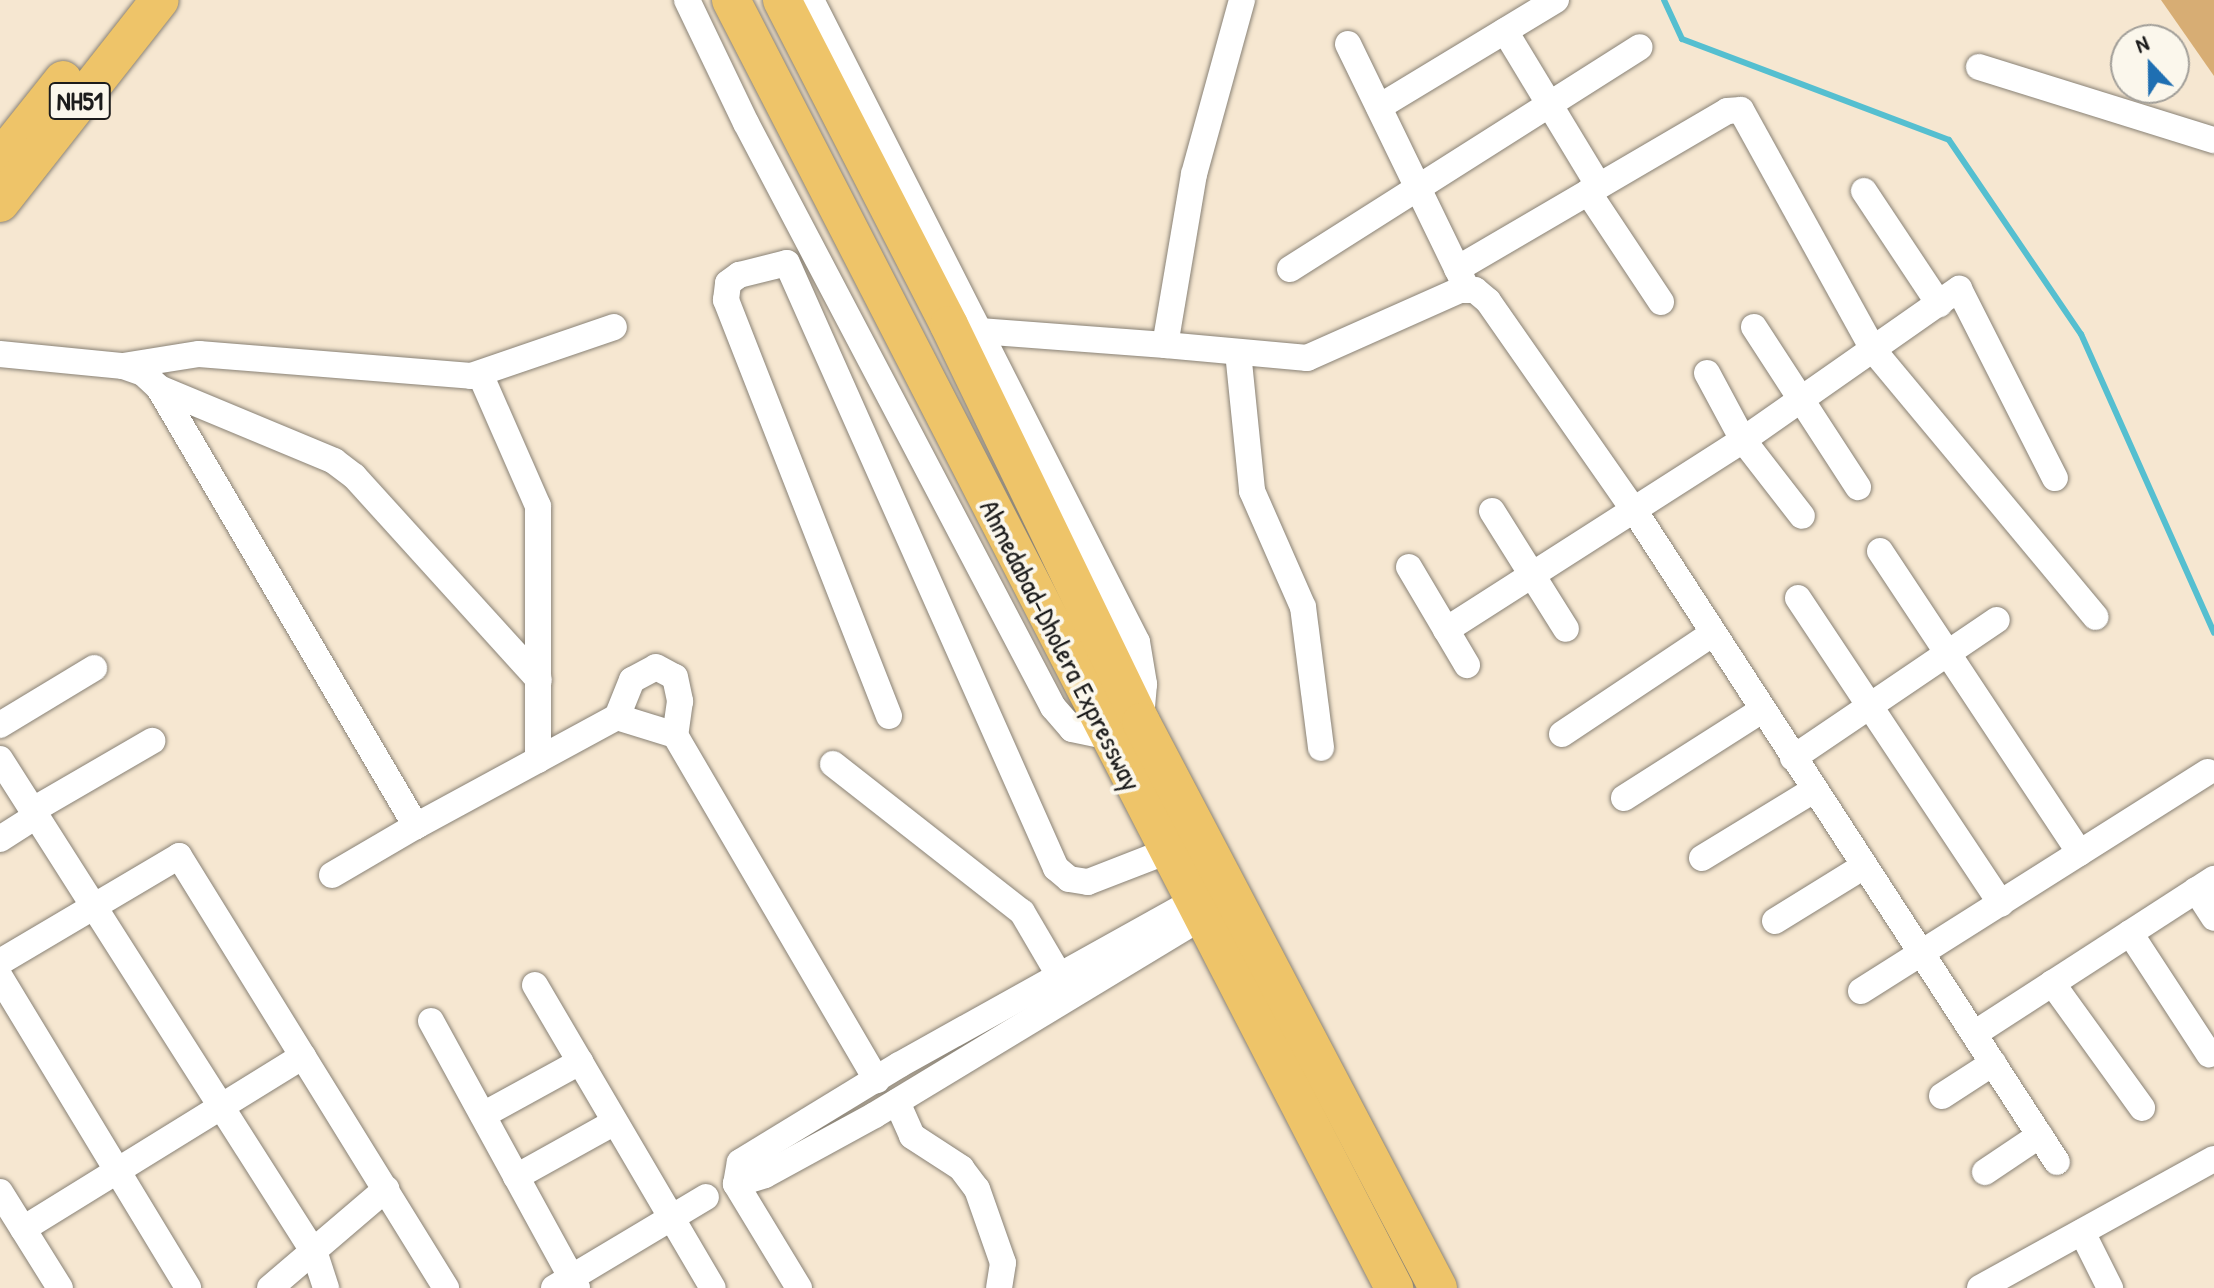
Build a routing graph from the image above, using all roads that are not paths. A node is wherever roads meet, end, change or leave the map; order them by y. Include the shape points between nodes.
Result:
1 (127, 0) edge
2 (160, 0) edge
3 (687, 0) edge
4 (731, 0) edge
5 (782, 0) edge
6 (811, 0) edge
7 (1242, 0) edge
8 (1556, 0) edge
9 (1505, 31) junction
10 (1348, 44) dead end
11 (1640, 47) dead end
12 (1979, 67) dead end
13 (1379, 107) junction
14 (1551, 107) junction
15 (2214, 140) edge
16 (0, 159) edge
17 (1418, 189) junction
18 (1593, 189) junction
19 (1864, 191) dead end
20 (0, 203) edge
21 (815, 251) junction
22 (787, 263) junction
23 (1290, 269) dead end
24 (1462, 280) junction
25 (1661, 302) dead end
26 (1939, 304) junction
27 (614, 327) dead end
28 (1754, 327) dead end
29 (979, 331) junction
30 (1165, 345) junction
31 (1874, 351) junction
32 (1238, 352) junction
33 (0, 354) edge
34 (123, 366) junction
35 (1707, 373) dead end
36 (480, 374) junction
37 (159, 388) junction
38 (1800, 400) junction
39 (1743, 440) junction
40 (2055, 478) dead end
41 (1858, 487) dead end
42 (1634, 510) junction
43 (1492, 511) dead end
44 (1802, 516) dead end
45 (1880, 551) dead end
46 (1409, 567) dead end
47 (1533, 574) junction
48 (1798, 598) dead end
49 (2096, 617) dead end
50 (1997, 620) dead end
51 (1566, 629) dead end
52 (1446, 630) junction
53 (1712, 634) junction
54 (1945, 655) junction
55 (1467, 665) dead end
56 (94, 668) dead end
57 (539, 680) junction
58 (1868, 707) junction
59 (1762, 710) junction
60 (889, 716) dead end
61 (617, 717) junction
62 (0, 725) edge
63 (1125, 730) junction
64 (1562, 734) dead end
65 (675, 735) junction
66 (152, 741) dead end
67 (1321, 748) dead end
68 (1793, 758) junction
69 (0, 759) edge
70 (538, 760) junction
71 (833, 764) dead end
72 (2208, 772) dead end
73 (1814, 790) junction
74 (1624, 798) dead end
75 (34, 813) junction
76 (416, 826) junction
77 (0, 839) edge
78 (1168, 851) junction
79 (2080, 853) junction
80 (1702, 858) dead end
81 (1864, 866) junction
82 (332, 875) dead end
83 (2205, 884) edge
84 (2001, 904) junction
85 (95, 906) junction
86 (1198, 909) junction
87 (2214, 918) edge
88 (1775, 921) dead end
89 (2130, 933) junction
90 (1921, 954) junction
91 (0, 962) edge
92 (1059, 975) junction
93 (0, 977) edge
94 (2052, 983) junction
95 (535, 985) dead end
96 (1861, 991) dead end
97 (431, 1021) dead end
98 (1974, 1034) junction
99 (2209, 1054) dead end
100 (303, 1056) junction
101 (580, 1062) junction
102 (1993, 1063) junction
103 (899, 1065) junction
104 (869, 1085) junction
105 (1942, 1096) dead end
106 (896, 1102) junction
107 (220, 1107) junction
108 (2142, 1108) dead end
109 (483, 1115) junction
110 (615, 1122) junction
111 (2040, 1135) junction
112 (2214, 1159) edge
113 (2057, 1162) dead end
114 (1985, 1172) dead end
115 (118, 1173) junction
116 (516, 1177) junction
117 (736, 1184) junction
118 (386, 1189) junction
119 (0, 1192) edge
120 (706, 1197) dead end
121 (671, 1218) junction
122 (23, 1229) junction
123 (2082, 1232) junction
124 (315, 1254) junction
125 (567, 1285) edge
126 (60, 1288) edge
127 (188, 1288) edge
128 (270, 1288) edge
129 (326, 1288) edge
130 (446, 1288) edge
131 (713, 1288) edge
132 (799, 1288) edge
133 (999, 1288) edge
134 (1394, 1288) edge
135 (1438, 1288) edge
136 (1980, 1288) edge
137 (2110, 1288) edge

1 - 16 highway, NH51
2 - 20 highway, NH51
3 - 21 street
4 - 63 highway, Ahmedabad–Dholera Expressway
5 - 63 highway, Ahmedabad–Dholera Expressway via 949,325
6 - 29 street
7 - 30 street via 1194,174
8 - 9 street
9 - 13 street
9 - 14 street
10 - 13 street
11 - 14 street
12 - 15 street
13 - 17 street
14 - 17 street
14 - 18 street
17 - 23 street
17 - 24 street
18 - 24 street
18 - 25 street
18 - 31 street via 1727,111 1741,110
19 - 26 street
21 - 22 street
21 - 63 street via 1053,707 1072,729
22 - 60 street via 739,275 728,283 726,300
22 - 78 street via 1056,868 1069,879 1088,882
24 - 32 street via 1307,358
24 - 42 street via 1488,301
26 - 31 street
26 - 40 street via 1959,289
27 - 36 street
28 - 38 street
29 - 30 street
29 - 63 street via 1137,642 1144,684
30 - 32 street
31 - 38 street
31 - 49 street
32 - 67 street via 1252,491 1303,607
33 - 34 street
34 - 36 street via 199,354
34 - 37 street via 143,373
35 - 39 street
36 - 57 street via 538,506
37 - 57 street via 344,468
37 - 76 street
38 - 39 street
38 - 41 street
39 - 42 street
39 - 44 street
42 - 47 street
42 - 53 street
43 - 47 street
45 - 54 street
46 - 52 street
47 - 51 street
47 - 52 street
48 - 58 street
50 - 54 street
52 - 55 street
53 - 59 street
53 - 64 street
54 - 58 street
54 - 79 street
56 - 62 street
57 - 70 street
58 - 68 street
58 - 84 street
59 - 68 street
59 - 74 street
61 - 65 street
61 - 65 street via 632,680 656,667 675,677 680,701
61 - 70 street
63 - 78 highway, Ahmedabad–Dholera Expressway
63 - 135 highway, Ahmedabad–Dholera Expressway
65 - 104 street
66 - 75 street
68 - 73 street
69 - 75 street
70 - 76 street
71 - 92 street via 1022,912
72 - 79 street
73 - 80 street
73 - 81 street
75 - 77 street
75 - 85 street
76 - 82 street
78 - 86 highway, Ahmedabad–Dholera Expressway
79 - 84 street
81 - 88 street
81 - 90 street
83 - 87 street
83 - 89 street
84 - 90 street
85 - 91 street
85 - 100 street via 179,856
85 - 107 street
86 - 92 street
86 - 106 street
86 - 134 highway, Ahmedabad–Dholera Expressway
89 - 94 street
89 - 99 street
90 - 96 street
90 - 98 street
92 - 103 street
93 - 115 street
94 - 98 street
94 - 108 street
95 - 101 street
97 - 109 street
98 - 102 street
100 - 107 street
100 - 118 street
101 - 109 street
101 - 110 street
102 - 105 street
102 - 111 street
103 - 104 street
103 - 106 street
104 - 106 street
104 - 117 street via 745,1157
106 - 117 street via 758,1179
106 - 133 street via 912,1136 961,1168 977,1189 1003,1263
107 - 115 street
107 - 124 street
109 - 116 street
110 - 116 street
110 - 121 street
111 - 113 street
111 - 114 street
112 - 123 street
115 - 122 street
115 - 127 street
116 - 125 street
117 - 132 street
118 - 124 street
118 - 130 street
119 - 122 street
120 - 121 street
121 - 125 street
121 - 131 street
122 - 126 street
123 - 136 street
123 - 137 street
124 - 128 street
124 - 129 street

